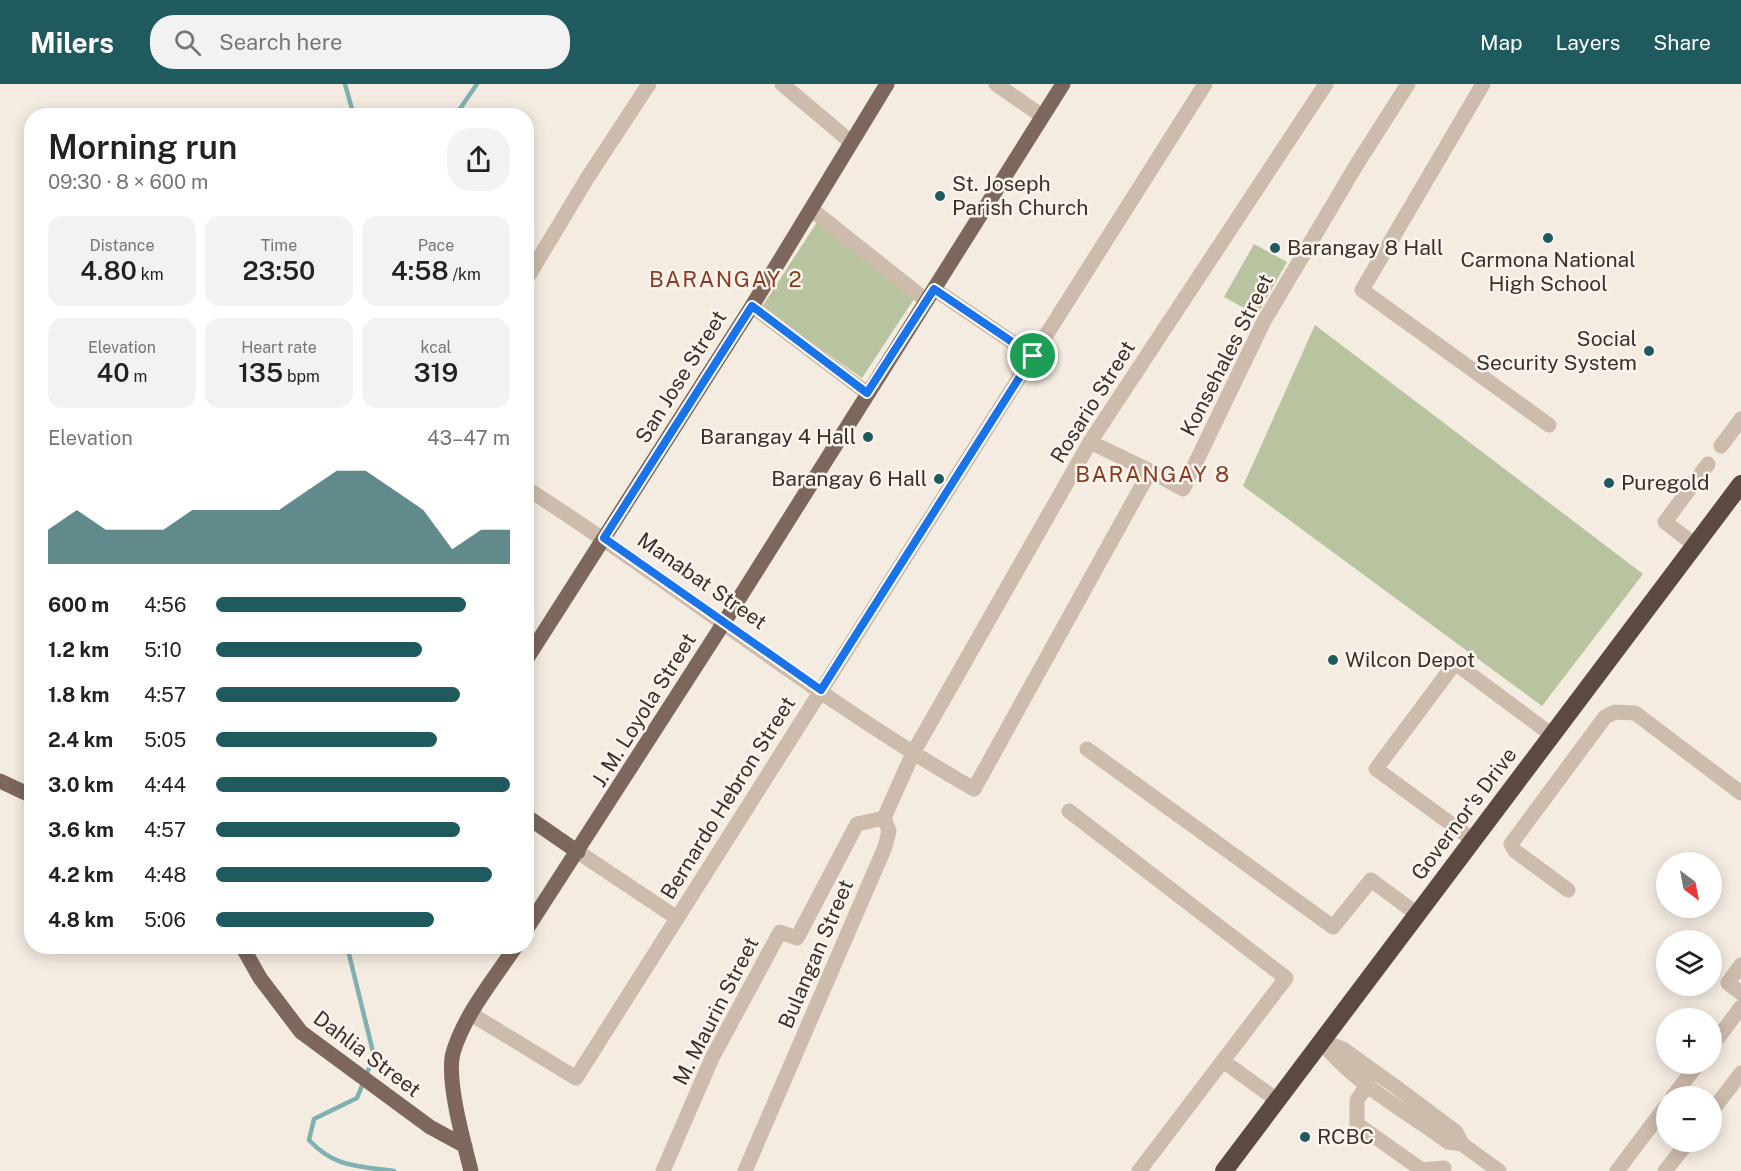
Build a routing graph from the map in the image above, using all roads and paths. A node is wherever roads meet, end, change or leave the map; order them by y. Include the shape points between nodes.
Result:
1 (649, 84) edge
2 (782, 84) edge
3 (888, 84) edge
4 (996, 84) edge
5 (1063, 84) edge
6 (1205, 84) edge
7 (1326, 84) edge
8 (1408, 84) edge
9 (1483, 84) edge
10 (1042, 116) junction
11 (851, 142) junction
12 (811, 209) junction
13 (534, 267) edge
14 (931, 295) junction
15 (752, 306) junction
16 (1033, 356) junction
17 (867, 393) junction
18 (1741, 419) edge
19 (1549, 425) dead end
20 (1090, 442) junction
21 (1721, 446) dead end
22 (1708, 464) dead end
23 (1150, 471) junction
24 (1741, 484) edge
25 (534, 493) edge
26 (604, 538) junction
27 (1695, 545) junction
28 (723, 624) junction
29 (534, 647) edge
30 (821, 690) junction
31 (1552, 735) junction
32 (1087, 749) dead end
33 (913, 753) junction
34 (0, 781) edge
35 (24, 792) edge
36 (1741, 793) edge
37 (1069, 811) dead end
38 (884, 818) junction
39 (534, 822) edge
40 (1473, 840) junction
41 (578, 852) junction
42 (1568, 890) dead end
43 (1417, 914) junction
44 (534, 918) edge
45 (677, 918) junction
46 (246, 954) edge
47 (511, 954) edge
48 (1741, 965) edge
49 (1741, 993) edge
50 (471, 1014) junction
51 (1738, 1015) edge
52 (1722, 1034) edge
53 (1321, 1041) junction
54 (1223, 1061) junction
55 (1741, 1073) edge
56 (1690, 1074) edge
57 (1368, 1084) junction
58 (1681, 1086) edge
59 (1722, 1098) edge
60 (1277, 1100) junction
61 (1656, 1119) edge
62 (1462, 1144) junction
63 (465, 1146) junction
64 (1680, 1152) edge
65 (1443, 1170) edge
66 (471, 1171) edge
67 (663, 1171) edge
68 (745, 1171) edge
69 (1139, 1171) edge
70 (1224, 1171) edge
71 (1499, 1171) edge
72 (1617, 1171) edge
73 (1665, 1171) edge

1 - 13 street
2 - 11 street
3 - 11 main road, San Jose Street
4 - 10 street
5 - 10 main road, J. M. Loyola Street
6 - 16 street, Bernardo Hebron Street
7 - 20 street, Rosario Street
8 - 23 street, Konsehales Street via 1264,321 1183,489
9 - 19 street via 1362,290
10 - 14 main road, J. M. Loyola Street
11 - 12 main road, San Jose Street
12 - 14 street
12 - 15 main road, San Jose Street
14 - 16 street
14 - 17 main road, J. M. Loyola Street
15 - 17 street
15 - 26 main road, San Jose Street
16 - 30 street, Bernardo Hebron Street
17 - 28 main road, J. M. Loyola Street
18 - 21 street
20 - 23 street
20 - 33 street, Rosario Street
22 - 27 street via 1665,522
23 - 33 street, Manabat Street via 974,789
24 - 27 highway, Governor's Drive
25 - 26 street, Manabat Street
26 - 28 street, Manabat Street
26 - 29 main road, San Jose Street
27 - 31 highway, Governor's Drive
28 - 30 street, Manabat Street
28 - 41 main road, J. M. Loyola Street
30 - 33 street, Manabat Street
30 - 45 street, Bernardo Hebron Street
31 - 40 highway, Governor's Drive
31 - 40 street via 1455,663 1376,769
32 - 43 street via 1333,927 1371,880
33 - 38 street, Bulangan Street
34 - 35 main road
36 - 42 street via 1635,712 1615,712 1605,717 1511,843 1515,851
37 - 54 street via 1286,978
38 - 67 street, M. Maurin Street via 857,824 797,938 780,932 712,1059
38 - 68 street, Bulangan Street via 889,831 885,847
39 - 41 main road
40 - 43 highway, Governor's Drive
41 - 44 main road, J. M. Loyola Street
41 - 45 street
43 - 53 highway, Governor's Drive
45 - 50 street, Bernardo Hebron Street via 576,1078
46 - 63 main road, Dahlia Street via 301,1032 430,1127
47 - 50 main road
48 - 49 street via 1728,983
50 - 63 main road via 453,1055 455,1094
51 - 52 street
53 - 57 street via 1335,1060
53 - 60 highway, Governor's Drive
53 - 62 street via 1343,1048 1456,1132
54 - 60 street
54 - 69 street
55 - 59 street
56 - 58 street
57 - 62 street via 1448,1142
57 - 65 street via 1357,1100 1358,1124 1422,1170
60 - 70 highway, Governor's Drive
61 - 72 street
62 - 65 street
62 - 71 street
63 - 66 main road
64 - 73 street

